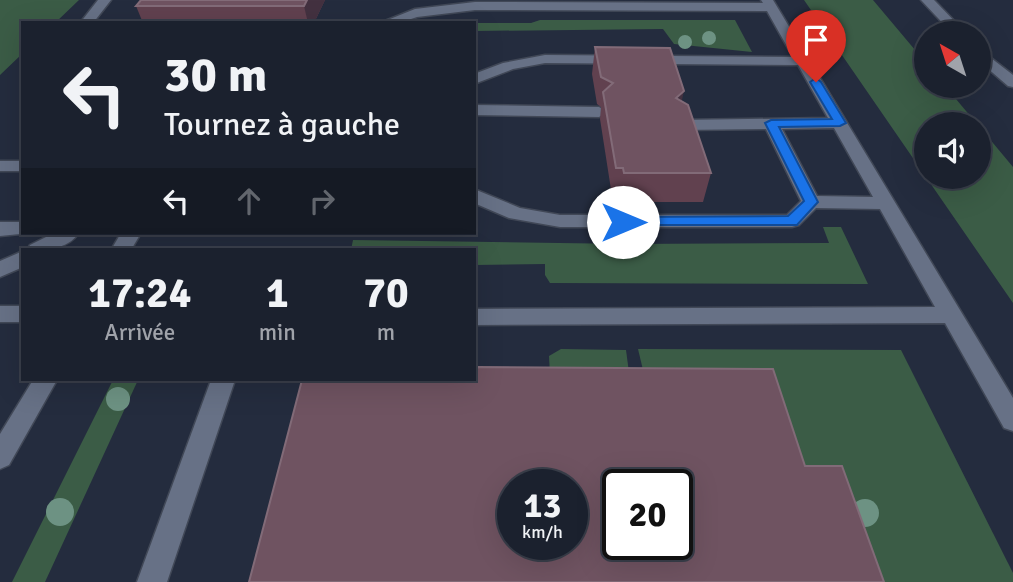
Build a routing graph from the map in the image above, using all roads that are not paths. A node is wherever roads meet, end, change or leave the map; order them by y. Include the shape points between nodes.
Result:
1 (105, 0) edge
2 (927, 0) edge
3 (769, 3) edge
4 (88, 21) edge
5 (392, 21) edge
6 (947, 21) edge
7 (804, 61) junction
8 (991, 64) edge
9 (476, 79) edge
10 (1013, 83) edge
11 (476, 110) edge
12 (599, 112) dead end
13 (771, 123) junction
14 (840, 123) junction
15 (680, 125) edge
16 (0, 166) edge
17 (21, 166) edge
18 (476, 196) edge
19 (811, 202) junction
20 (887, 203) junction
21 (0, 229) edge
22 (21, 229) edge
23 (65, 235) edge
24 (41, 248) edge
25 (21, 259) edge
26 (0, 270) edge
27 (0, 314) edge
28 (21, 314) edge
29 (951, 315) junction
30 (476, 317) edge
31 (44, 381) edge
32 (223, 381) edge
33 (1013, 420) edge
34 (0, 457) edge
35 (152, 582) edge

1 - 4 street
2 - 6 street
3 - 5 street via 475,6 415,13
3 - 7 street
7 - 9 street via 544,59 518,62
7 - 14 street
8 - 10 street
11 - 12 street
13 - 14 street
13 - 15 street
13 - 19 street
14 - 20 street
16 - 17 street
18 - 19 street via 530,219 560,221 792,221
19 - 20 street
20 - 29 street
21 - 22 street
23 - 24 street
25 - 26 street
27 - 28 street
29 - 30 street
29 - 33 street
31 - 34 street
32 - 35 street

